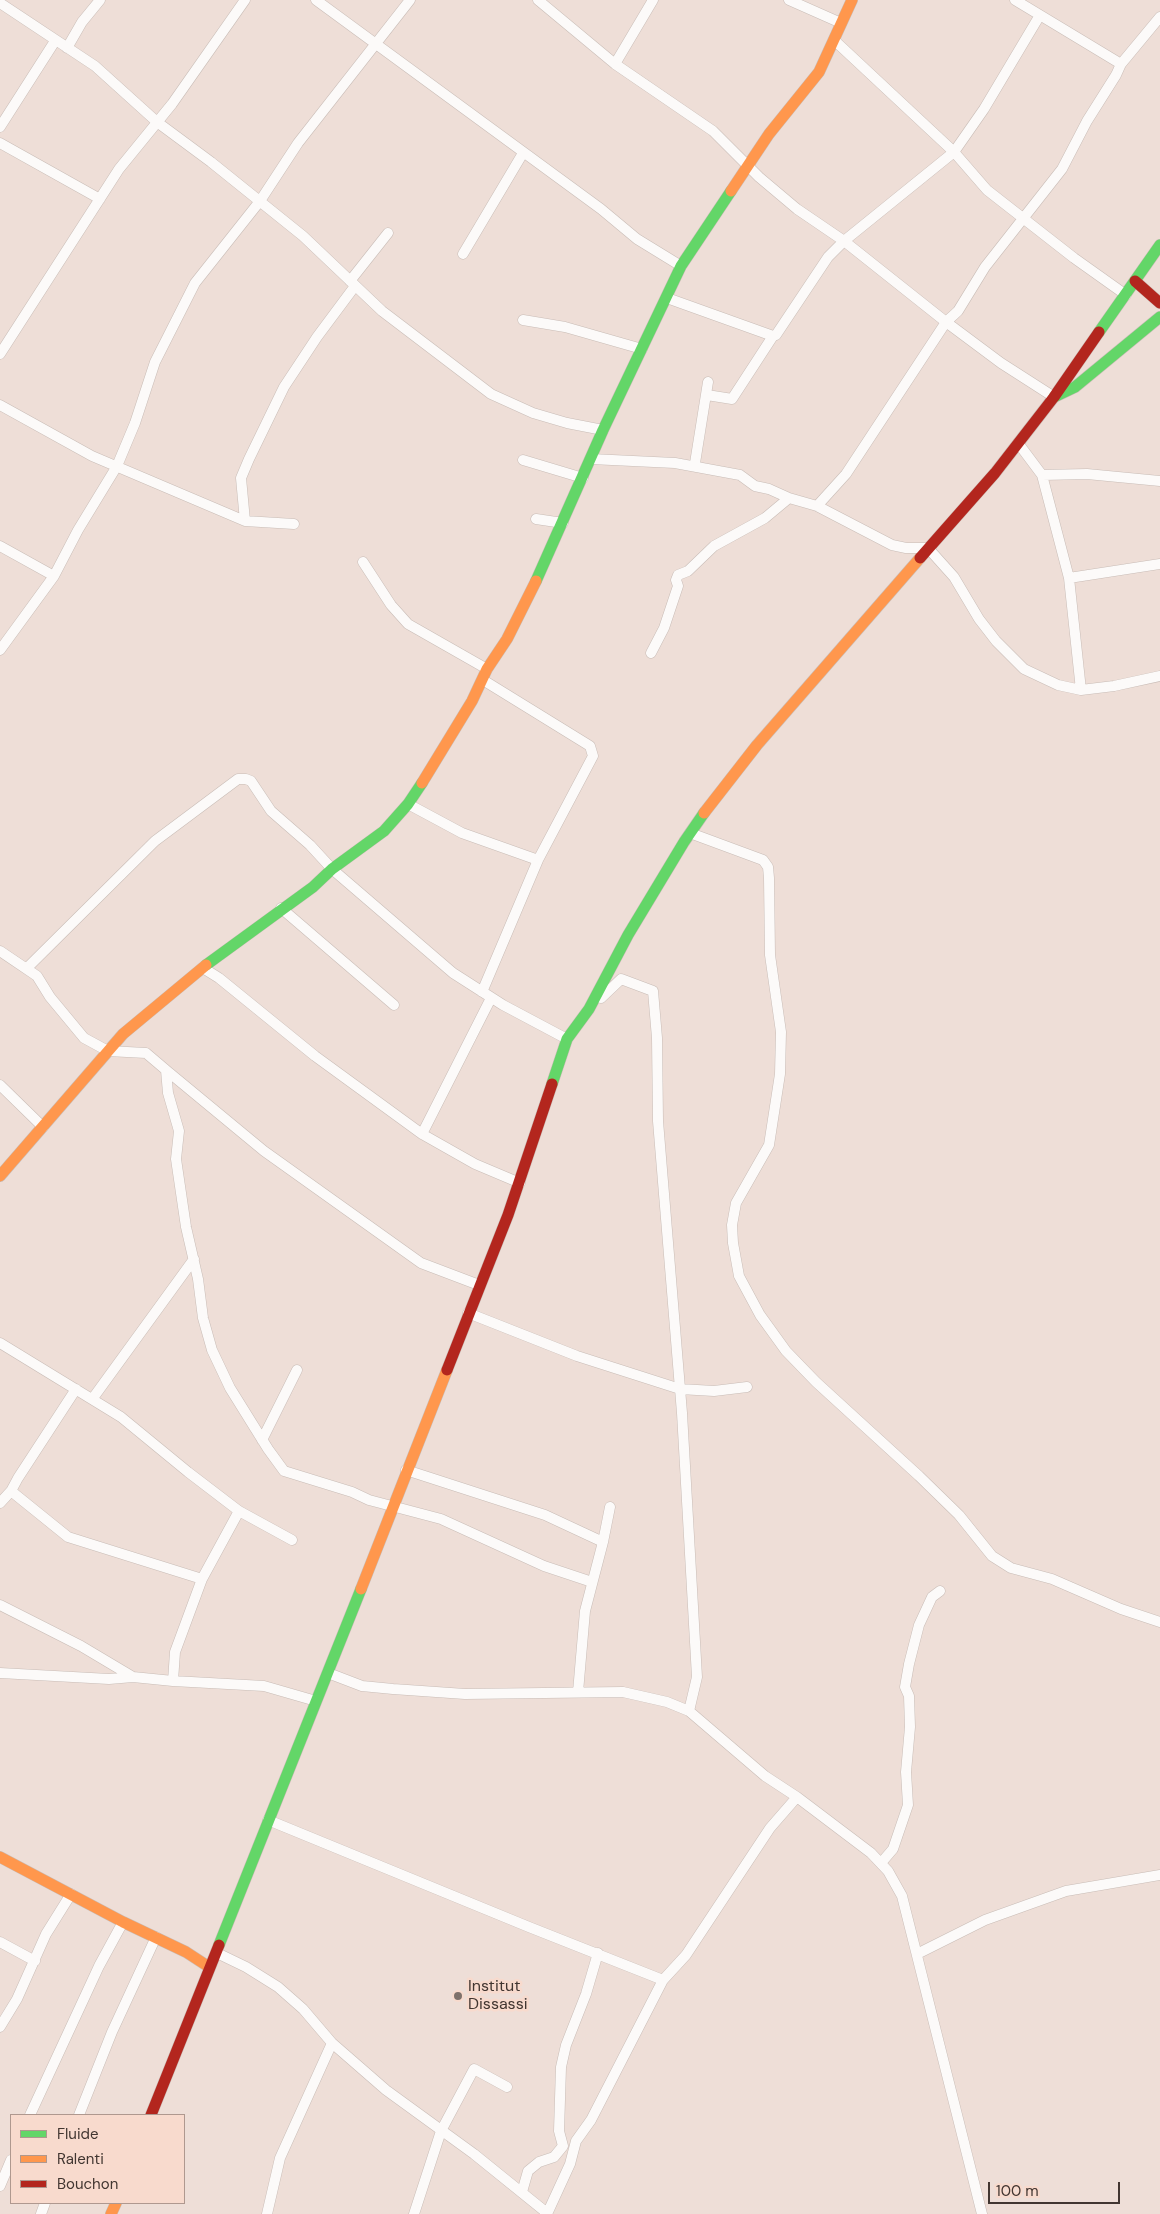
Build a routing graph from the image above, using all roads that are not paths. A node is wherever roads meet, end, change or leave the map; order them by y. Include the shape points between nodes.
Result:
1 (100, 0) edge
2 (245, 0) edge
3 (316, 0) edge
4 (410, 0) edge
5 (538, 0) edge
6 (653, 0) edge
7 (789, 0) edge
8 (852, 0) edge
9 (1015, 0) edge
10 (0, 3) edge
11 (1040, 15) junction
12 (1160, 17) edge
13 (841, 23) junction
14 (834, 40) junction
15 (55, 41) junction
16 (377, 44) junction
17 (66, 48) junction
18 (615, 64) junction
19 (1121, 64) junction
20 (156, 122) junction
21 (0, 128) edge
22 (0, 143) edge
23 (954, 152) junction
24 (523, 153) junction
25 (749, 167) junction
26 (100, 199) junction
27 (260, 201) junction
28 (1024, 219) junction
29 (388, 234) dead end
30 (844, 241) junction
31 (1160, 245) edge
32 (463, 254) dead end
33 (681, 266) junction
34 (1135, 281) junction
35 (353, 283) junction
36 (1126, 295) junction
37 (667, 298) junction
38 (1160, 303) edge
39 (1160, 317) edge
40 (523, 320) dead end
41 (946, 322) junction
42 (773, 336) junction
43 (642, 349) junction
44 (0, 354) edge
45 (708, 382) dead end
46 (707, 395) junction
47 (1054, 397) junction
48 (0, 405) edge
49 (603, 430) junction
50 (1018, 442) junction
51 (591, 459) junction
52 (523, 460) dead end
53 (117, 466) junction
54 (696, 467) junction
55 (1042, 475) junction
56 (583, 478) junction
57 (1160, 481) edge
58 (789, 498) junction
59 (816, 506) junction
60 (536, 519) dead end
61 (245, 521) junction
62 (563, 523) junction
63 (294, 524) dead end
64 (0, 546) edge
65 (928, 548) junction
66 (363, 562) dead end
67 (1160, 564) edge
68 (54, 576) junction
69 (1068, 578) junction
70 (0, 650) edge
71 (651, 653) dead end
72 (485, 674) junction
73 (1160, 676) edge
74 (1081, 690) junction
75 (408, 804) junction
76 (690, 833) junction
77 (538, 860) junction
78 (332, 869) junction
79 (281, 908) junction
80 (0, 951) edge
81 (27, 968) junction
82 (203, 968) junction
83 (482, 992) junction
84 (491, 998) junction
85 (394, 1005) dead end
86 (589, 1009) junction
87 (567, 1039) junction
88 (108, 1051) junction
89 (166, 1070) junction
90 (0, 1085) edge
91 (44, 1127) junction
92 (422, 1134) junction
93 (0, 1176) edge
94 (520, 1183) junction
95 (194, 1259) junction
96 (479, 1285) junction
97 (468, 1313) junction
98 (1, 1346) edge
99 (297, 1370) dead end
100 (747, 1387) dead end
101 (76, 1389) junction
102 (680, 1389) junction
103 (93, 1398) junction
104 (262, 1440) junction
105 (406, 1470) junction
106 (11, 1491) junction
107 (0, 1503) edge
108 (392, 1506) junction
109 (610, 1507) dead end
110 (238, 1511) junction
111 (292, 1540) dead end
112 (603, 1542) junction
113 (202, 1579) junction
114 (592, 1582) junction
115 (940, 1591) dead end
116 (0, 1606) edge
117 (1160, 1622) edge
118 (0, 1673) edge
119 (328, 1673) junction
120 (133, 1677) junction
121 (173, 1682) junction
122 (578, 1692) junction
123 (316, 1701) junction
124 (689, 1711) junction
125 (797, 1797) junction
126 (268, 1820) junction
127 (0, 1857) edge
128 (880, 1863) junction
129 (1160, 1875) edge
130 (70, 1894) junction
131 (122, 1922) junction
132 (156, 1937) junction
133 (0, 1942) edge
134 (217, 1953) junction
135 (598, 1953) junction
136 (917, 1954) junction
137 (35, 1960) junction
138 (209, 1967) junction
139 (664, 1980) junction
140 (0, 2027) edge
141 (332, 2043) junction
142 (507, 2087) dead end
143 (30, 2114) edge
144 (79, 2114) edge
145 (151, 2114) edge
146 (441, 2131) junction
147 (10, 2162) edge
148 (0, 2186) edge
149 (522, 2192) junction
150 (547, 2213) edge
151 (267, 2214) edge
152 (414, 2214) edge
153 (982, 2214) edge

1 - 17 street
2 - 20 street
3 - 16 street
4 - 16 street
5 - 18 street
6 - 18 street
7 - 13 street
8 - 13 main road
9 - 11 street
10 - 15 street
11 - 19 street
11 - 23 street via 984,109
12 - 19 street
13 - 14 main road
14 - 23 street
14 - 25 main road via 819,72 769,134
15 - 17 street
15 - 21 street
16 - 24 street
16 - 27 street via 298,143
17 - 20 street via 95,66
18 - 25 street via 713,131
19 - 28 street via 1062,169
20 - 26 street
20 - 27 street
22 - 26 street
23 - 28 street via 987,190
23 - 30 street
24 - 32 street
24 - 33 street via 601,208 637,239
25 - 30 street via 797,209
25 - 33 main road
26 - 44 street
27 - 35 street
27 - 53 street via 195,284 155,362
28 - 36 street
28 - 41 street via 985,267 958,311
29 - 35 street
30 - 41 street
30 - 42 street via 824,262
31 - 34 main road
33 - 37 main road
34 - 36 main road
34 - 38 main road
35 - 49 street via 400,326 491,394 533,413
35 - 61 street via 284,387 248,459 241,478
36 - 47 main road
37 - 42 street
37 - 43 main road
39 - 47 main road via 1075,388
40 - 43 street
41 - 47 street via 1000,363
41 - 59 street via 846,474
42 - 46 street via 732,399
43 - 49 main road
45 - 46 street
46 - 54 street
47 - 50 main road
48 - 53 street
49 - 51 main road
50 - 55 street
50 - 65 main road
51 - 54 street
51 - 56 main road
52 - 56 street
53 - 61 street
53 - 68 street
54 - 58 street via 740,475 755,486
55 - 57 street via 1087,474
55 - 69 street
56 - 62 main road
58 - 59 street
58 - 71 street via 765,518 714,546 688,571 678,575 678,586 664,628
59 - 65 street via 892,544
60 - 62 street
61 - 63 street
62 - 72 main road via 507,639
64 - 68 street
65 - 74 street via 954,577 979,619 1019,665 1058,684
65 - 76 main road via 757,744
66 - 72 street via 391,605 408,624
67 - 69 street
68 - 70 street
69 - 74 street
72 - 75 main road via 443,750
72 - 77 street via 593,750 593,756
73 - 74 street
75 - 77 street via 462,833
75 - 78 main road via 384,830
76 - 86 main road via 628,935
76 - 117 street via 763,860 768,867 770,956 781,1032 780,1074 770,1144 736,1203 732,1225 739,1276 760,1314 786,1351 960,1515 992,1556 1011,1568 1052,1579
77 - 83 street
78 - 79 main road via 313,887
78 - 81 street via 310,844 271,811 252,781 238,780 155,841
78 - 83 street via 453,974
79 - 82 main road
79 - 85 street
80 - 81 street
81 - 88 street via 41,981 84,1038
82 - 88 main road via 123,1034
82 - 92 street
83 - 84 street
84 - 87 street
84 - 92 street
86 - 87 main road
86 - 102 street via 621,979 653,991 658,1121
87 - 94 main road
88 - 89 street via 146,1053
88 - 91 main road
89 - 95 street via 168,1093 179,1131 176,1159
89 - 96 street via 264,1151 421,1264
90 - 91 street
91 - 93 main road
92 - 94 street via 474,1164
94 - 96 main road
95 - 103 street
95 - 104 street via 203,1318 212,1350 230,1388
96 - 97 main road
97 - 102 street via 577,1356
97 - 105 main road
98 - 101 street
99 - 104 street
100 - 102 street
101 - 103 street
101 - 106 street
102 - 124 street via 696,1678
103 - 110 street
104 - 108 street via 284,1471
105 - 108 main road
105 - 112 street via 545,1515
106 - 107 street
106 - 113 street via 68,1538
108 - 114 street via 441,1519 544,1566
108 - 119 main road
109 - 112 street
110 - 111 street
110 - 113 street
112 - 114 street
113 - 121 street via 175,1652
114 - 122 street via 584,1611
115 - 128 street via 932,1597 919,1625 905,1687 909,1696 910,1727 906,1772 908,1805 893,1849
116 - 120 street via 81,1646
118 - 120 street via 109,1679
119 - 122 street via 362,1686 393,1689 465,1694
119 - 123 main road
120 - 121 street
121 - 123 street via 264,1686
122 - 124 street via 640,1694
123 - 126 main road
124 - 125 street via 765,1776
125 - 128 street
125 - 139 street via 770,1828 686,1955
126 - 134 main road
126 - 135 street
127 - 130 main road
128 - 136 street via 902,1896
129 - 136 street via 1066,1891 986,1920
130 - 131 main road
130 - 137 street
131 - 132 main road
131 - 143 street
132 - 138 main road
132 - 144 street via 112,2032
133 - 137 street
134 - 138 main road
134 - 141 street via 278,1988 303,2009
135 - 139 street
135 - 149 street via 561,2067 559,2131 562,2146 554,2157 539,2162 528,2171
136 - 153 street
137 - 140 street
138 - 145 main road
139 - 150 street via 591,2120 576,2141 570,2164
141 - 146 street via 386,2090
141 - 151 street via 280,2158
142 - 146 street via 474,2069
146 - 149 street
146 - 152 street
147 - 148 street
149 - 150 street

